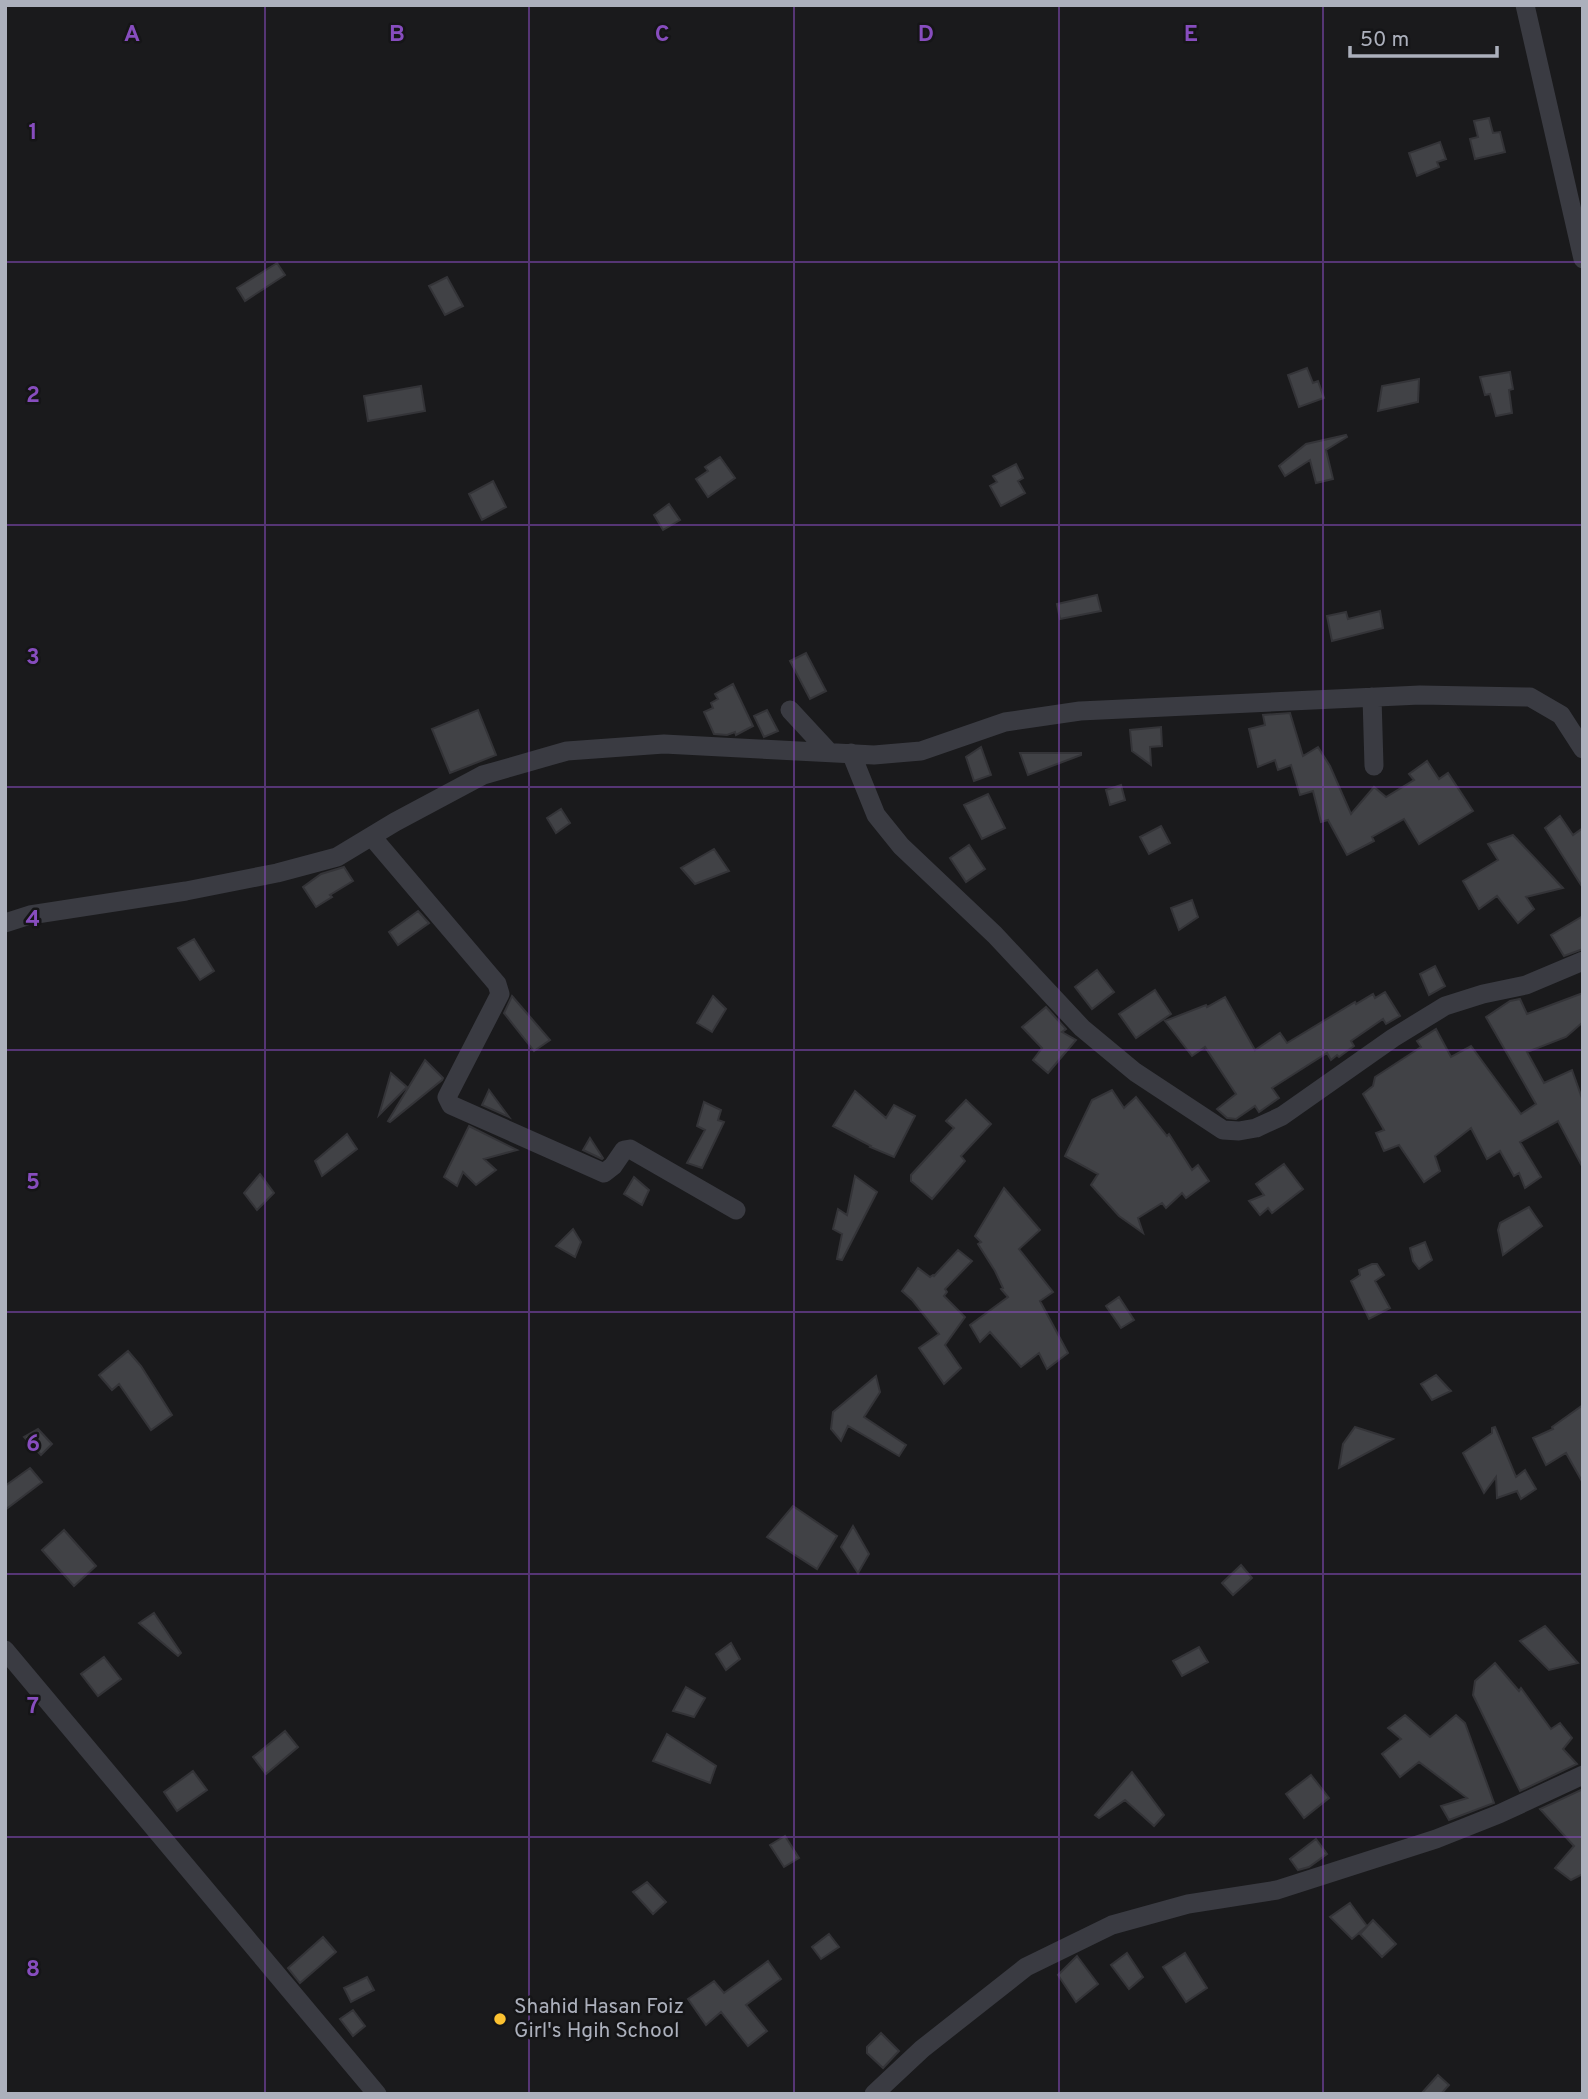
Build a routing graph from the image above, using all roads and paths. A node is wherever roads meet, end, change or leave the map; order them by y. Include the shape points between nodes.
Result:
1 (1525, 5) edge
2 (1583, 259) edge
3 (1371, 697) junction
4 (790, 710) dead end
5 (1583, 749) edge
6 (828, 751) junction
7 (851, 753) junction
8 (1374, 766) dead end
9 (373, 837) junction
10 (5, 923) edge
11 (1583, 961) edge
12 (736, 1210) dead end
13 (5, 1650) edge
14 (1583, 1775) edge
15 (377, 2094) edge
16 (874, 2094) edge

1 - 2 street
3 - 5 street via 1530,697 1561,715
3 - 7 street via 1080,711 1005,722 921,751
3 - 8 street
4 - 6 street
6 - 7 street
6 - 9 street via 664,744 567,751 483,775
7 - 11 street via 876,815 901,846 995,935 1082,1028 1135,1072 1223,1129 1256,1128 1282,1116 1445,1006 1526,985
9 - 10 street via 337,857 277,873
9 - 12 street via 497,984 500,994 447,1097 451,1105 604,1173 630,1149
13 - 15 street
14 - 16 street via 1436,1839 1277,1890 1188,1904 1111,1924 1026,1967 922,2049

